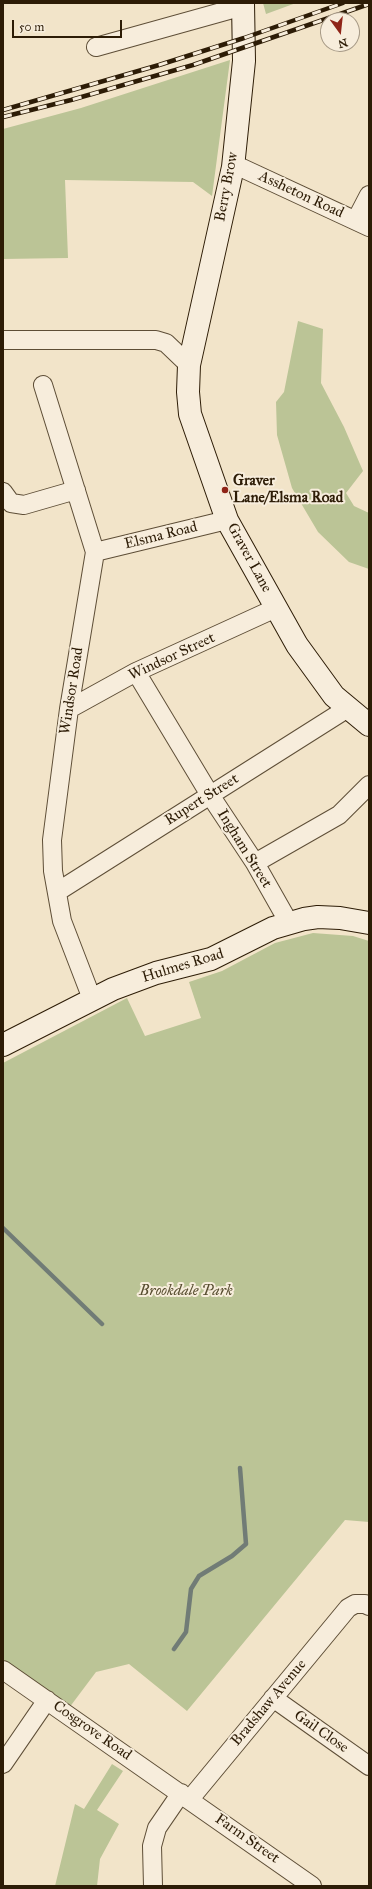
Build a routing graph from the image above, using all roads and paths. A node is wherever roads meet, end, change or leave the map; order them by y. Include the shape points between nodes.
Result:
1 (243, 5) edge
2 (96, 46) dead end
3 (233, 167) junction
4 (369, 195) edge
5 (362, 223) edge
6 (3, 340) edge
7 (189, 365) junction
8 (44, 385) dead end
9 (76, 490) junction
10 (3, 492) edge
11 (228, 520) junction
12 (95, 552) junction
13 (276, 608) junction
14 (136, 672) junction
15 (348, 708) junction
16 (69, 709) junction
17 (369, 725) edge
18 (369, 785) edge
19 (210, 795) junction
20 (256, 863) junction
21 (57, 892) junction
22 (289, 923) junction
23 (369, 923) edge
24 (92, 999) junction
25 (3, 1044) edge
26 (369, 1606) edge
27 (3, 1670) edge
28 (273, 1698) junction
29 (47, 1700) junction
30 (3, 1764) edge
31 (369, 1766) edge
32 (185, 1796) junction
33 (154, 1886) edge
34 (312, 1886) edge

1 - 2 street, Berry Brow
1 - 3 street, Berry Brow via 244,61
3 - 5 street, Assheton Road via 242,168
3 - 7 street, Berry Brow
4 - 5 street
6 - 7 street via 156,340 166,343
7 - 11 street, Graver Lane via 190,414
8 - 9 street, Windsor Road
9 - 10 street via 24,505 11,503
9 - 12 street, Windsor Road
11 - 12 street, Elsma Road
11 - 13 street, Graver Lane
12 - 16 street, Windsor Road
13 - 14 street, Windsor Street
13 - 15 street, Graver Lane via 321,680
14 - 16 street, Windsor Street
14 - 19 street, Ingham Street
15 - 17 street, Graver Lane
15 - 19 street, Rupert Street
16 - 21 street, Windsor Road via 52,840
18 - 20 street via 339,815
19 - 20 street, Ingham Street
19 - 21 street, Rupert Street
20 - 22 street, Ingham Street
21 - 24 street, Windsor Road via 62,921
22 - 23 street, Hulmes Road via 318,917
22 - 24 street, Hulmes Road via 273,928 211,959 156,973
24 - 25 street, Hulmes Road
26 - 28 street, Bradshaw Avenue via 355,1604 348,1608
27 - 29 street, Cosgrove Road
28 - 31 street, Gail Close
28 - 32 street, Bradshaw Avenue
29 - 30 street
29 - 32 street, Cosgrove Road
32 - 33 street, Bradshaw Avenue via 157,1828 152,1846
32 - 34 street, Farm Street

